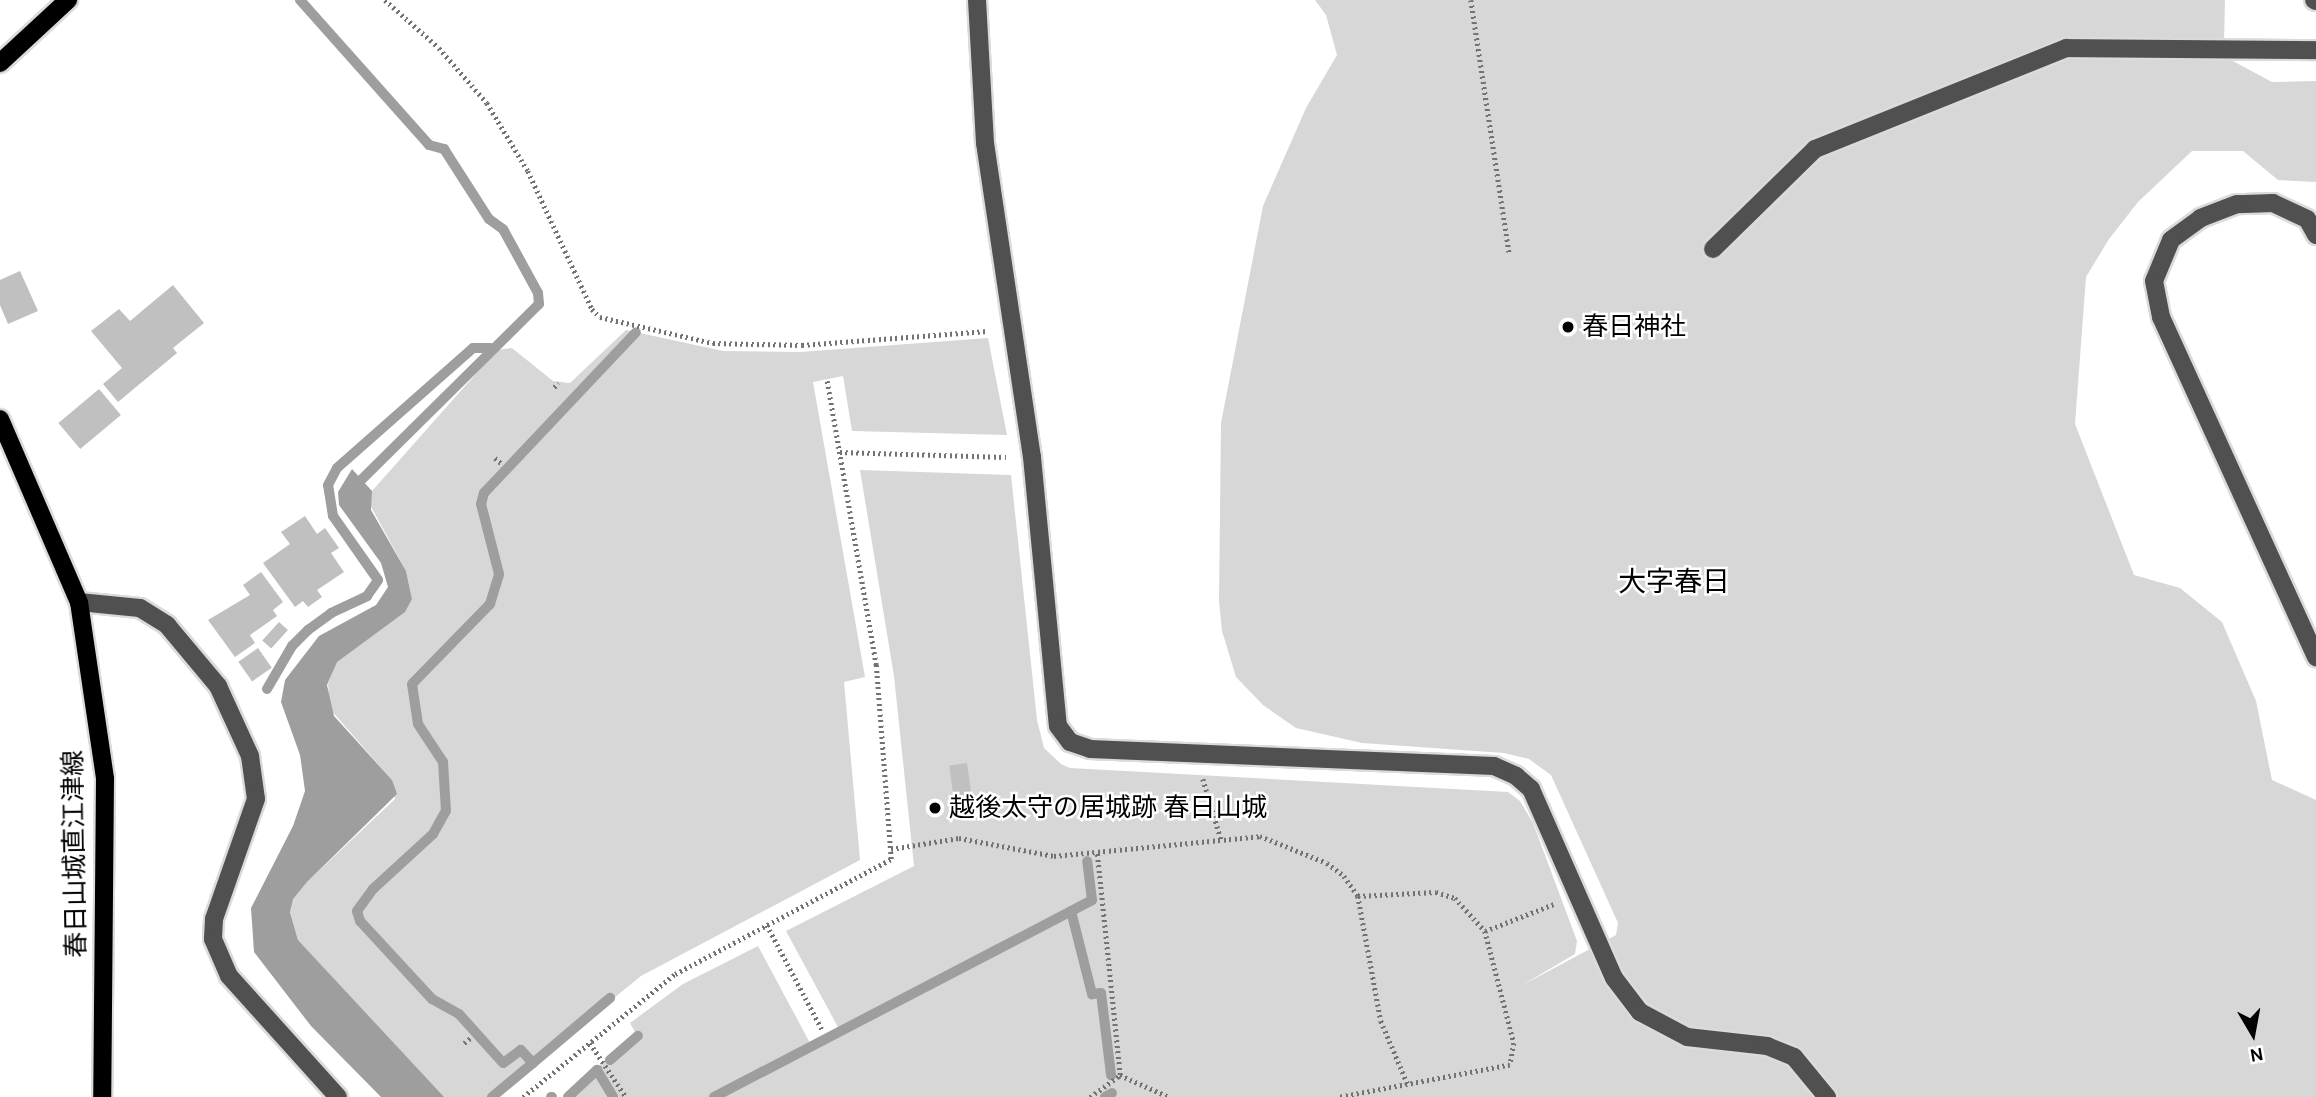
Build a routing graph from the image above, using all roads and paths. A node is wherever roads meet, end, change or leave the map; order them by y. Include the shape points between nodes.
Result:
1 (68, 0) edge
2 (385, 0) edge
3 (976, 0) edge
4 (1471, 0) edge
5 (2316, 50) edge
6 (0, 63) edge
7 (2316, 235) edge
8 (1713, 249) dead end
9 (1509, 252) dead end
10 (1013, 329) junction
11 (827, 380) dead end
12 (0, 419) edge
13 (839, 452) junction
14 (1032, 457) junction
15 (495, 458) dead end
16 (501, 463) dead end
17 (79, 602) junction
18 (2316, 657) edge
19 (1196, 754) junction
20 (1221, 839) junction
21 (891, 849) junction
22 (1097, 852) junction
23 (1578, 894) junction
24 (1358, 895) junction
25 (767, 925) junction
26 (1485, 932) junction
27 (823, 1031) dead end
28 (472, 1037) dead end
29 (464, 1043) dead end
30 (590, 1043) junction
31 (1120, 1075) junction
32 (1408, 1085) junction
33 (102, 1097) edge
34 (338, 1097) edge
35 (523, 1097) edge
36 (626, 1097) edge
37 (1090, 1097) edge
38 (1169, 1097) edge
39 (1340, 1097) edge
40 (1827, 1097) edge

1 - 6 main road
2 - 10 path via 439,48 487,103 528,171 592,309 600,317 713,343 802,345
3 - 10 street via 985,143
4 - 9 path
5 - 8 street via 2066,48 1815,149
7 - 18 street via 2307,219 2273,203 2237,204 2201,218 2171,240 2154,281 2165,328
10 - 14 street
11 - 13 path
12 - 17 main road, 春日山城直江津線
13 - 14 path
13 - 21 path via 876,664
14 - 19 street via 1058,726 1070,742 1090,749
15 - 16 path
17 - 33 main road, 春日山城直江津線 via 105,779
17 - 34 street via 139,608 167,625 218,686 250,756 256,799 214,919 214,939 229,976
19 - 20 path
19 - 23 street via 1494,766 1531,789
20 - 22 path
20 - 24 path via 1260,836 1301,849 1344,876
21 - 22 path via 960,838 1054,856
21 - 25 path via 891,859
22 - 31 path
23 - 26 path
23 - 40 street via 1614,978 1640,1013 1687,1037 1767,1046 1794,1057
24 - 26 path via 1437,892 1455,898
24 - 32 path via 1381,1021
25 - 27 path
25 - 30 path via 675,974
26 - 32 path via 1514,1043 1510,1065
28 - 29 path
30 - 35 path
30 - 36 path
31 - 37 path
31 - 38 path
32 - 39 path

